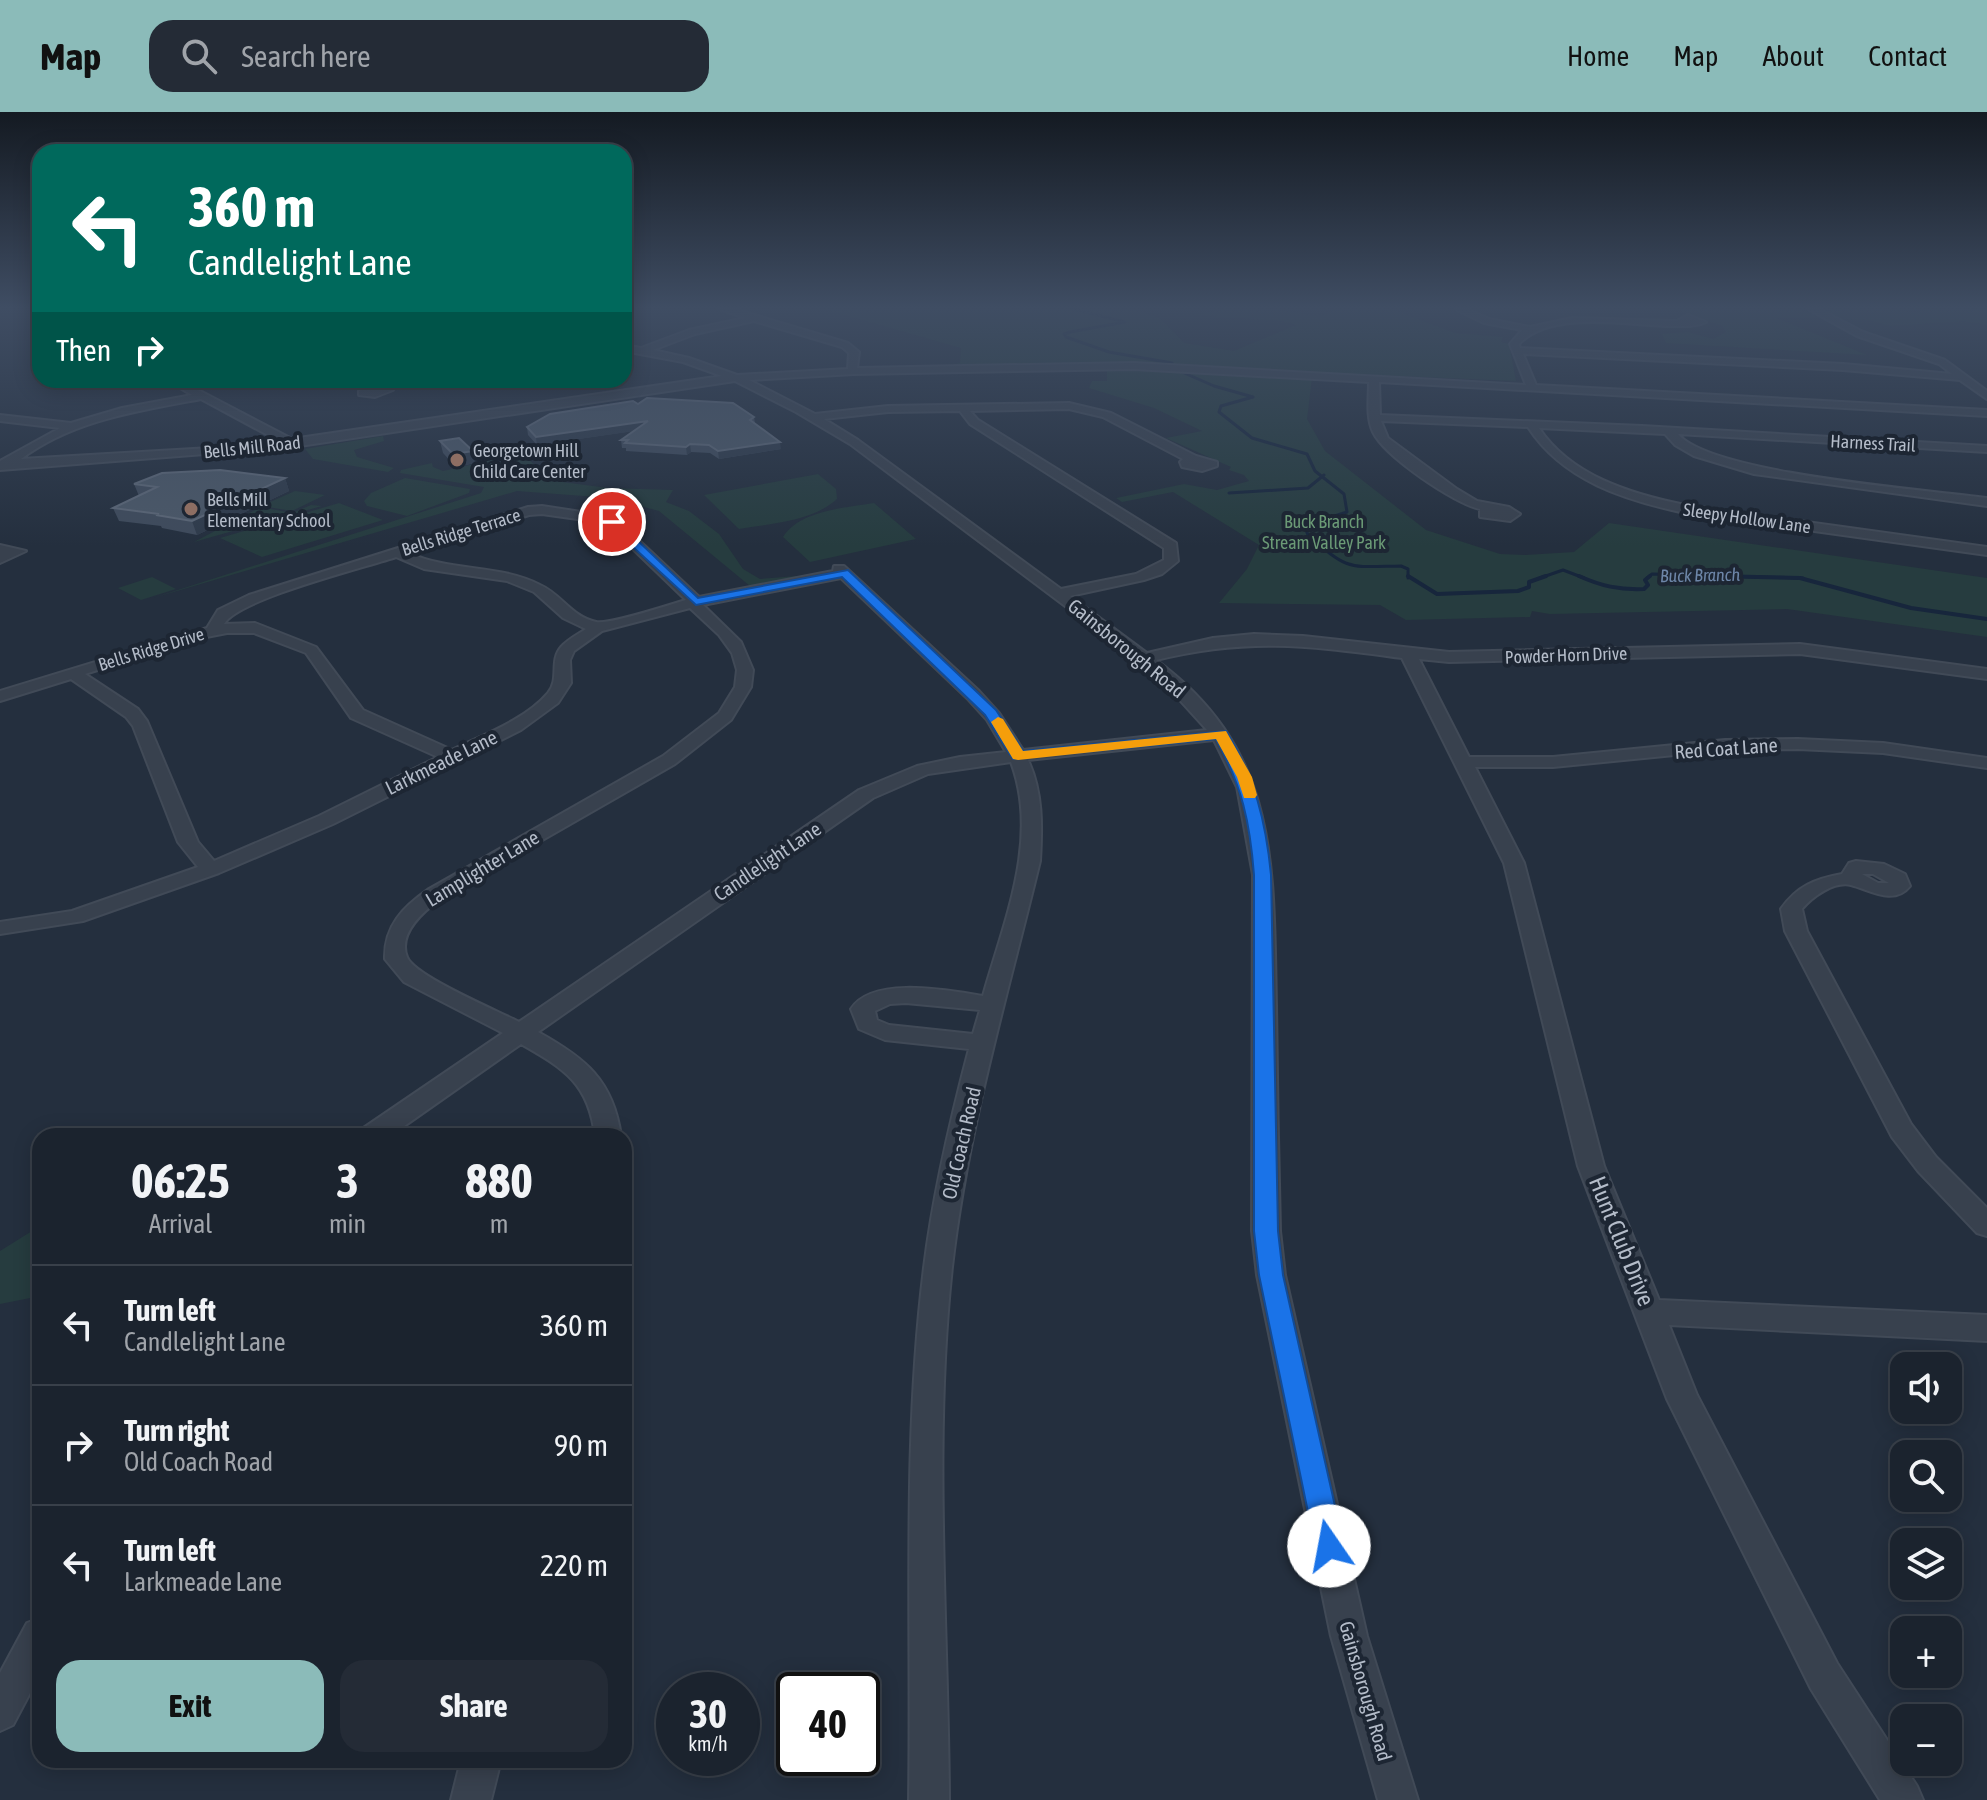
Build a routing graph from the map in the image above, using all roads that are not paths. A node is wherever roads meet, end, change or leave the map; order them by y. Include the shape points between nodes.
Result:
1 (187, 388) edge
2 (675, 388) edge
3 (760, 388) edge
4 (1374, 388) edge
5 (1528, 388) edge
6 (1532, 388) joint
7 (202, 396) junction
8 (964, 407) junction
9 (1987, 413) edge
10 (815, 417) junction
11 (0, 418) edge
12 (1376, 418) junction
13 (24, 421) junction
14 (0, 425) edge
15 (1532, 425) junction
16 (71, 426) junction
17 (1669, 431) junction
18 (293, 444) junction
19 (1987, 449) edge
20 (1192, 459) dead end
21 (2, 466) edge
22 (1987, 502) edge
23 (1486, 509) dead end
24 (0, 549) edge
25 (1987, 551) edge
26 (396, 552) junction
27 (0, 559) edge
28 (842, 571) joint
29 (1059, 594) junction
30 (694, 602) junction
31 (597, 628) junction
32 (213, 630) junction
33 (1409, 655) junction
34 (1145, 658) junction
35 (73, 673) junction
36 (1987, 674) edge
37 (0, 696) edge
38 (1221, 734) junction
39 (1018, 755) junction
40 (452, 757) junction
41 (1464, 762) junction
42 (1987, 763) edge
43 (212, 869) junction
44 (1854, 878) dead end
45 (0, 928) edge
46 (994, 1005) junction
47 (517, 1033) junction
48 (985, 1043) junction
49 (382, 1128) edge
50 (606, 1128) edge
51 (1987, 1225) edge
52 (1650, 1312) junction
53 (1987, 1328) edge
54 (32, 1651) edge
55 (0, 1712) edge
56 (479, 1768) edge
57 (471, 1800) edge
58 (929, 1800) edge
59 (1398, 1800) edge
60 (1903, 1800) edge

1 - 7 street
2 - 18 street, Bells Mill Road
3 - 10 street, Gainsborough Road
4 - 12 street
5 - 6 street, Bells Mill Road
6 - 9 street, Bells Mill Road
7 - 16 street
7 - 18 street
8 - 10 street
8 - 20 street via 1054,405 1090,410
8 - 29 street via 974,422 1171,546 1171,561 1157,571
10 - 29 street, Gainsborough Road
11 - 13 street
12 - 15 street, Harness Trail
12 - 23 street via 1379,434 1389,446
13 - 14 street
13 - 16 street
15 - 17 street, Harness Trail
15 - 25 street, Sleepy Hollow Lane via 1559,458 1614,488 1663,505
16 - 21 street via 37,441
17 - 19 street, Harness Trail
17 - 22 street via 1698,454 1754,471
18 - 21 street, Bells Mill Road
24 - 27 street via 19,551
26 - 30 street, Bells Ridge Terrace via 528,511 602,518
26 - 31 street via 424,565 510,577 539,589 568,615
26 - 32 street, Bells Ridge Terrace via 240,603 223,613
28 - 30 street, Larkmeade Lane
28 - 39 street, Old Coach Road via 991,713
29 - 34 street, Gainsborough Road
30 - 31 street, Larkmeade Lane
30 - 47 street, Lamplighter Lane via 734,644 743,662 740,692 724,717 669,760 436,893 398,929 395,949 402,969
31 - 40 street, Larkmeade Lane via 567,649 563,683 543,708
32 - 35 street, Bells Ridge Drive
32 - 40 street, Bells Ridge Drive via 255,628 311,650 357,714
33 - 34 street, Powder Horn Drive via 1252,639
33 - 36 street, Powder Horn Drive via 1800,649
33 - 41 street, Hunt Club Drive
34 - 38 street, Gainsborough Road
35 - 37 street, Bells Ridge Drive
35 - 43 street via 132,713 141,725 188,842
38 - 39 street, Candlelight Lane
38 - 59 street, Gainsborough Road via 1244,777 1259,829 1271,1275 1349,1636
39 - 46 street, Old Coach Road via 1031,792 1032,847
39 - 47 street, Candlelight Lane via 923,770 866,794
40 - 43 street, Larkmeade Lane
41 - 42 street, Red Coat Lane via 1565,761 1725,745 1798,744 1883,748
41 - 52 street, Hunt Club Drive via 1514,863 1591,1166
43 - 45 street, Larkmeade Lane via 76,917
44 - 51 street via 1802,893 1791,909 1796,931 1901,1130
46 - 48 street, Old Coach Road
46 - 48 street via 897,995 878,998 863,1009 867,1024 885,1032
47 - 49 street, Candlelight Lane
47 - 50 street, Lamplighter Lane via 573,1066 595,1089
48 - 58 street, Old Coach Road via 948,1194 932,1332
52 - 53 street
52 - 60 street, Hunt Club Drive via 1707,1450 1817,1662
54 - 55 street
56 - 57 street

